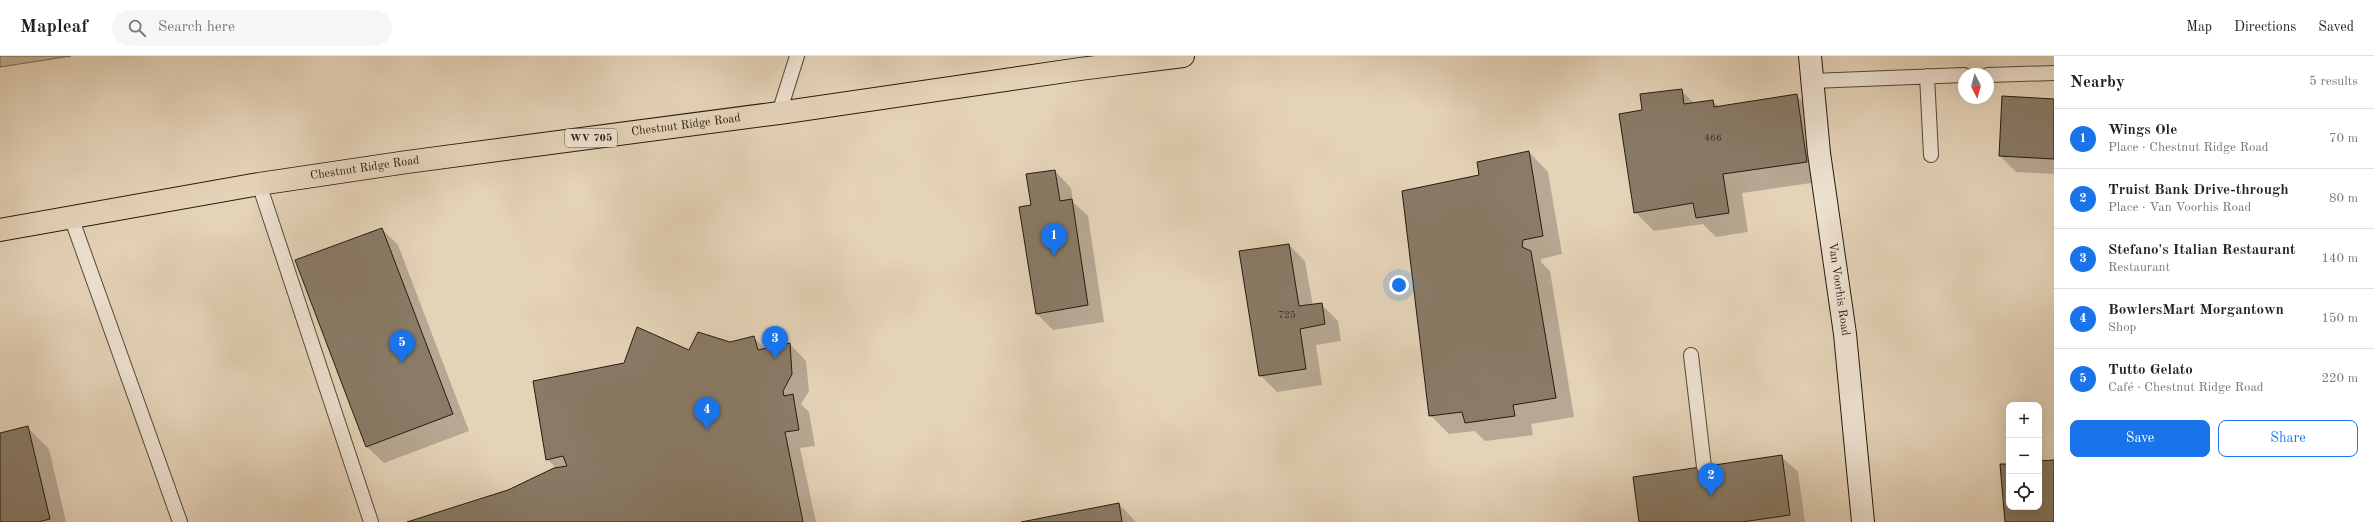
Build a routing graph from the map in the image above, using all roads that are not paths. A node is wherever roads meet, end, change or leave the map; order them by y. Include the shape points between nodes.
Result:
1 (797, 56) edge
2 (1184, 56) edge
3 (1810, 56) edge
4 (2054, 73) edge
5 (1958, 75) edge
6 (1994, 75) edge
7 (1927, 76) junction
8 (1812, 81) junction
9 (779, 113) junction
10 (1931, 155) dead end
11 (259, 184) junction
12 (72, 217) junction
13 (0, 230) edge
14 (1691, 355) dead end
15 (1704, 467) dead end
16 (180, 522) edge
17 (371, 522) edge
18 (1863, 522) edge

1 - 9 lane
2 - 9 main road, Chestnut Ridge Road / WV 705
3 - 8 street, Van Voorhis Road
4 - 6 lane
5 - 7 lane
7 - 8 lane
7 - 10 lane
8 - 18 street, Van Voorhis Road via 1819,153 1845,334
9 - 11 main road, Chestnut Ridge Road / WV 705
11 - 12 main road, Chestnut Ridge Road / WV 705
11 - 17 lane
12 - 13 main road, Chestnut Ridge Road / WV 705
12 - 16 lane
14 - 15 lane

